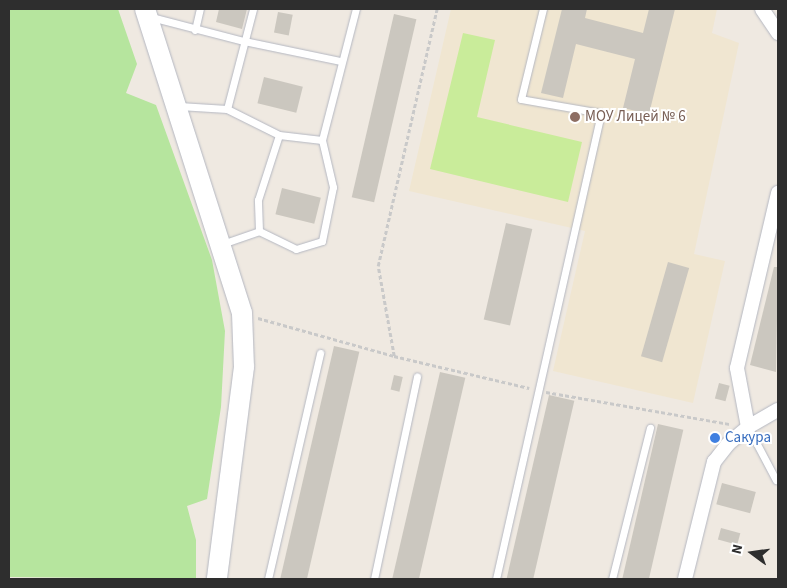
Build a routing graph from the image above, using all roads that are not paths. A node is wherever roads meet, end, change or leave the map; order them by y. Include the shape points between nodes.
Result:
1 (200, 9) edge
2 (253, 9) edge
3 (356, 9) edge
4 (542, 9) edge
5 (762, 9) edge
6 (147, 13) edge
7 (195, 30) junction
8 (778, 33) edge
9 (244, 41) junction
10 (341, 61) junction
11 (178, 106) junction
12 (227, 109) junction
13 (279, 135) junction
14 (322, 140) junction
15 (778, 193) edge
16 (259, 231) junction
17 (222, 244) junction
18 (320, 353) dead end
19 (417, 377) dead end
20 (778, 410) edge
21 (748, 427) junction
22 (650, 428) dead end
23 (776, 480) dead end
24 (217, 579) edge
25 (268, 579) edge
26 (374, 579) edge
27 (496, 579) edge
28 (612, 579) edge
29 (685, 579) edge

1 - 7 lane
2 - 9 lane
3 - 10 lane
4 - 27 lane via 521,99 601,112
5 - 8 street
6 - 7 lane
6 - 11 street
7 - 9 lane
9 - 10 lane
9 - 12 lane
10 - 14 lane
11 - 12 lane
11 - 17 street
12 - 13 lane
13 - 14 lane
13 - 16 lane via 258,200
14 - 16 lane via 333,187 322,241 296,249
15 - 21 street via 737,368
16 - 17 lane
17 - 24 street via 242,313 244,367
18 - 25 lane
19 - 26 lane
20 - 21 street
21 - 23 lane
21 - 29 street via 728,444 714,462
22 - 28 lane

